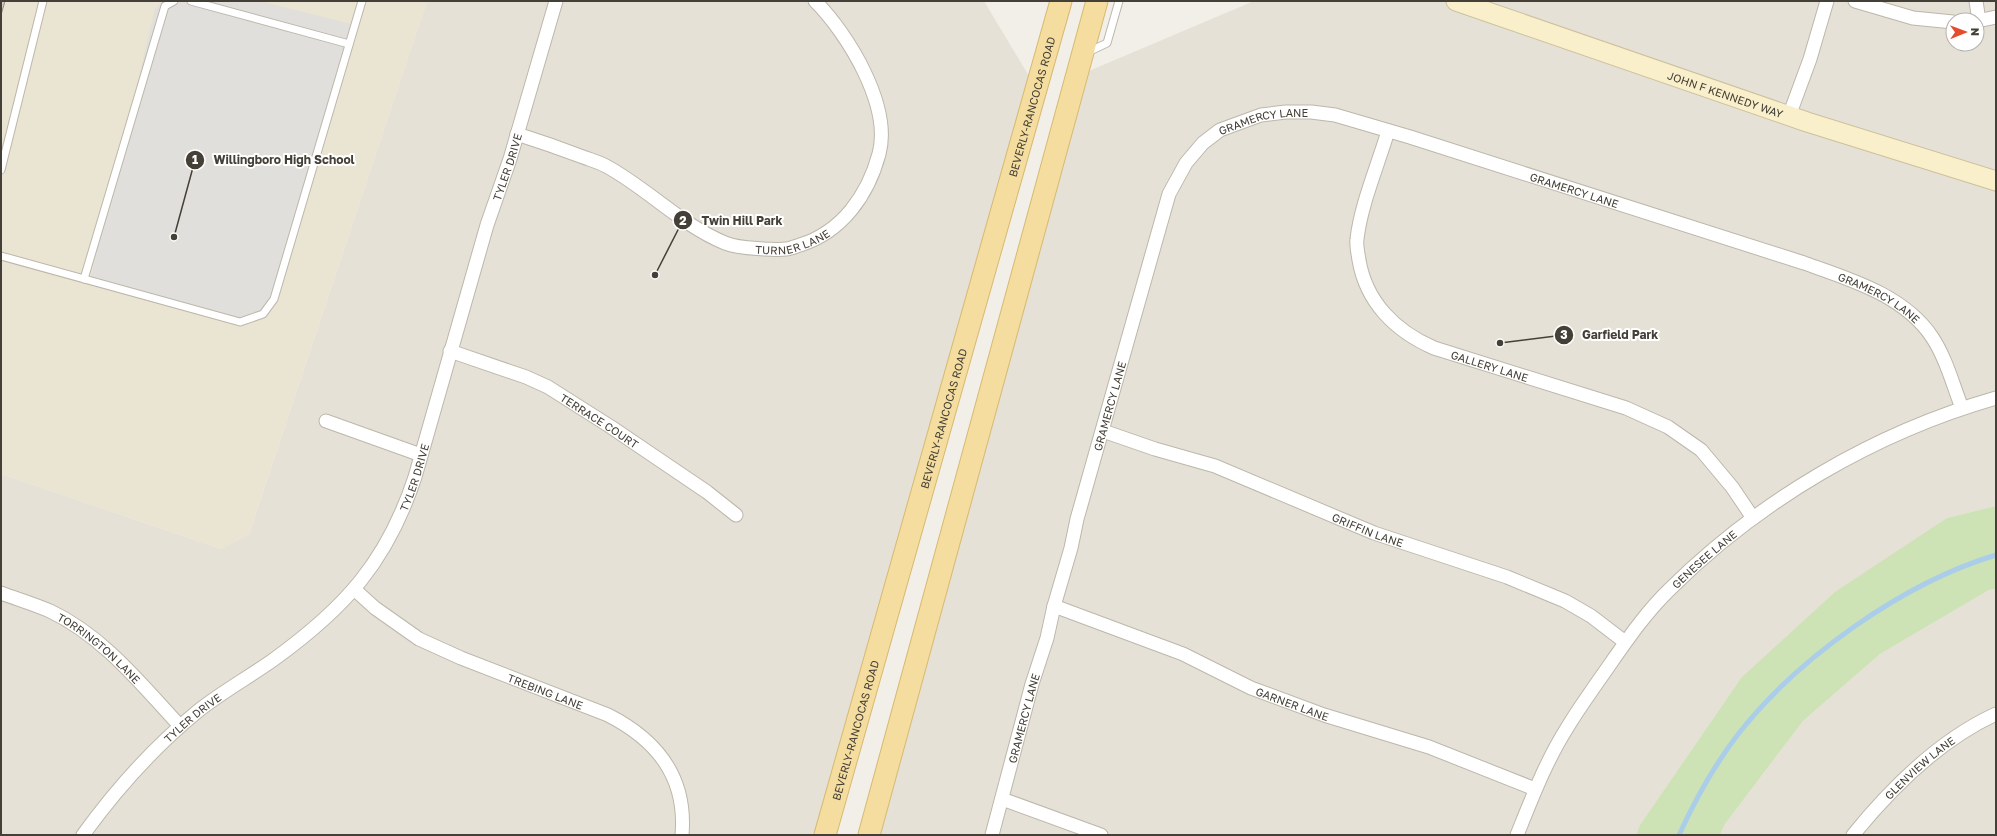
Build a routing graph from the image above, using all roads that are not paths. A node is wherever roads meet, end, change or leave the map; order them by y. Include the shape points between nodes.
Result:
1 (42, 1) edge
2 (174, 1) edge
3 (191, 1) edge
4 (362, 1) edge
5 (556, 1) edge
6 (815, 1) edge
7 (1061, 1) edge
8 (1097, 1) edge
9 (1119, 1) edge
10 (1456, 1) edge
11 (1827, 1) edge
12 (1855, 1) edge
13 (1976, 1) edge
14 (1977, 12) edge
15 (1996, 17) edge
16 (1985, 19) edge
17 (1945, 21) edge
18 (349, 44) junction
19 (1083, 54) junction
20 (1789, 116) junction
21 (1388, 130) junction
22 (517, 134) junction
23 (1, 170) edge
24 (1996, 181) edge
25 (1, 256) edge
26 (84, 279) junction
27 (450, 351) junction
28 (1996, 398) edge
29 (1962, 408) junction
30 (326, 421) dead end
31 (1103, 431) junction
32 (421, 455) junction
33 (736, 515) dead end
34 (1753, 518) junction
35 (354, 589) junction
36 (1, 593) edge
37 (1054, 606) junction
38 (1625, 642) junction
39 (1996, 714) edge
40 (180, 726) junction
41 (1535, 789) junction
42 (1002, 799) junction
43 (83, 835) edge
44 (682, 835) edge
45 (825, 835) edge
46 (869, 835) edge
47 (992, 835) edge
48 (1101, 835) edge
49 (1517, 835) edge
50 (1853, 835) edge

1 - 23 lane
2 - 26 lane via 165,6
3 - 18 lane
4 - 18 lane
5 - 22 street, TYLER DRIVE
6 - 22 street, TURNER LANE via 829,15 867,79 876,102 881,149 865,192 835,227 816,240 786,249 747,248 726,243 699,229 606,166
7 - 45 main road, BEVERLY-RANCOCAS ROAD
8 - 19 main road
9 - 19 lane via 1108,44
10 - 20 street, JOHN F KENNEDY WAY
11 - 20 street via 1810,59
12 - 17 street via 1912,18
13 - 14 street
15 - 16 street
18 - 26 lane via 274,299 263,314 240,322
19 - 46 main road
20 - 24 street, JOHN F KENNEDY WAY
21 - 29 street, GRAMERCY LANE via 1804,262 1870,288 1923,324 1941,352
21 - 31 street, GRAMERCY LANE via 1335,115 1286,112 1261,115 1220,130 1203,143 1186,163 1169,194
21 - 34 street, GALLERY LANE via 1361,215 1356,240 1362,277 1380,311 1413,339 1434,348 1626,408 1668,427 1701,450 1732,487
22 - 27 street, TYLER DRIVE
25 - 26 lane
27 - 32 street, TYLER DRIVE
27 - 33 street, TERRACE COURT via 548,387 653,455
28 - 29 street, GENESEE LANE
29 - 34 street, GENESEE LANE via 1872,445 1824,471
30 - 32 street
31 - 37 street, GRAMERCY LANE
31 - 38 street, GRIFFIN LANE via 1215,466 1374,533 1507,577 1565,601 1591,616
32 - 35 street, TYLER DRIVE via 406,505 378,558
34 - 38 street, GENESEE LANE via 1668,590
35 - 40 street, TYLER DRIVE via 341,604 296,643
35 - 44 street, TREBING LANE via 374,608 419,639 630,726 648,740 663,758 674,778 680,800
36 - 40 street, TORRINGTON LANE via 50,611 89,635 122,663
37 - 41 street, GARNER LANE via 1182,654 1251,688 1324,715 1429,747
37 - 42 street, GRAMERCY LANE
38 - 41 street, GENESEE LANE via 1566,728
39 - 50 street, GLENVIEW LANE via 1963,731 1915,769
40 - 43 street, TYLER DRIVE via 156,747 118,789
41 - 49 street, GENESEE LANE
42 - 47 street, GRAMERCY LANE
42 - 48 street

